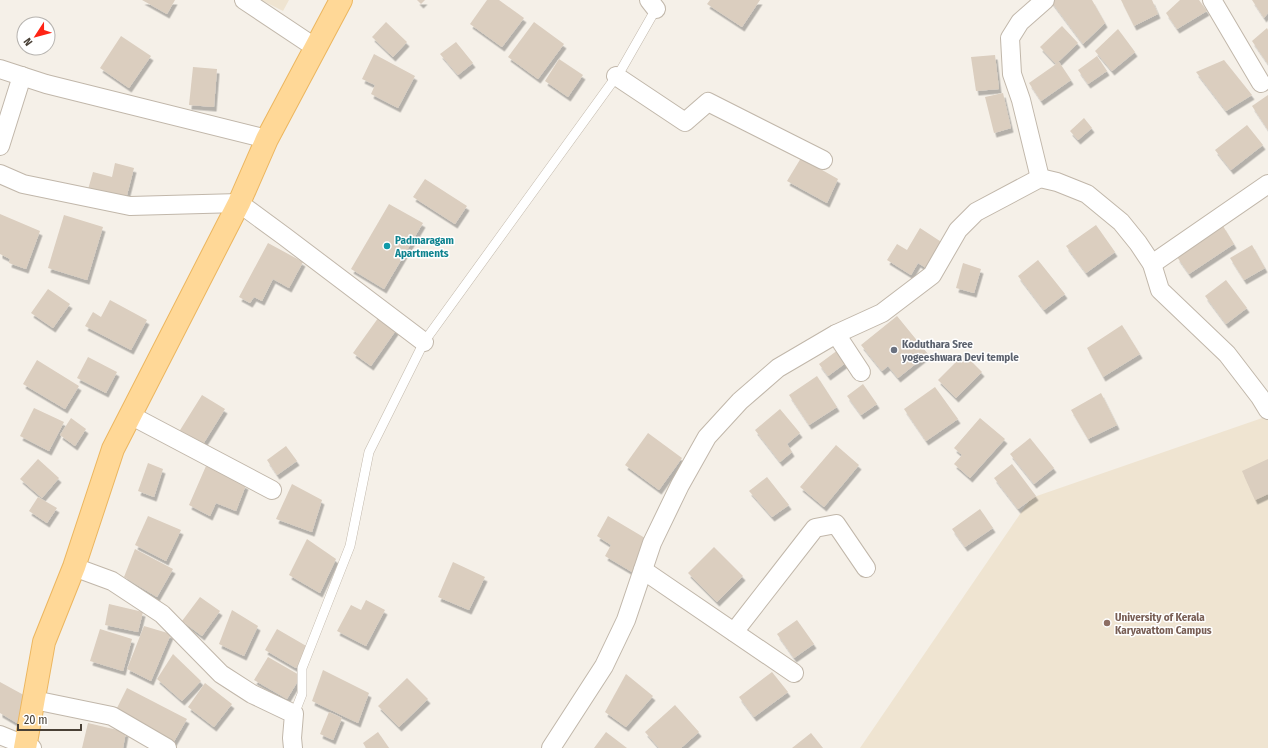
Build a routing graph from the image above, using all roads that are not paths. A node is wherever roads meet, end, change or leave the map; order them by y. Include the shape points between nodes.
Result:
1 (244, 0) edge
2 (341, 0) edge
3 (1045, 0) edge
4 (1212, 0) edge
5 (655, 3) edge
6 (316, 48) junction
7 (0, 69) edge
8 (22, 76) junction
9 (616, 76) junction
10 (1261, 83) dead end
11 (267, 139) junction
12 (0, 146) edge
13 (823, 160) dead end
14 (0, 174) edge
15 (1040, 178) junction
16 (1268, 184) edge
17 (238, 203) junction
18 (1152, 264) junction
19 (836, 334) junction
20 (424, 342) junction
21 (861, 372) dead end
22 (1268, 410) edge
23 (130, 415) junction
24 (272, 490) dead end
25 (74, 567) junction
26 (866, 568) dead end
27 (643, 570) junction
28 (734, 632) junction
29 (794, 673) dead end
30 (34, 700) junction
31 (294, 714) junction
32 (0, 735) edge
33 (27, 747) edge
34 (167, 748) edge
35 (288, 748) edge
36 (293, 748) edge
37 (551, 748) edge

1 - 6 street
2 - 6 main road
3 - 15 street via 1020,22 1010,38 1012,74
4 - 10 street
5 - 9 lane
6 - 11 main road
7 - 8 street
8 - 11 street
8 - 12 street
9 - 13 street via 685,122 708,102
9 - 20 lane
11 - 17 main road
14 - 17 street via 23,184 130,206
15 - 18 street via 1087,194 1121,222
15 - 19 street via 976,212 958,230 932,275 882,313
16 - 18 street
17 - 20 street
17 - 23 main road
18 - 22 street via 1160,290 1227,354
19 - 21 street
19 - 27 street via 778,368 740,401 707,437 680,485 655,537
20 - 31 lane via 369,452 350,546 302,668 302,694
23 - 24 street
23 - 25 main road via 113,448
25 - 30 main road via 44,642
25 - 31 street via 112,581 143,601 162,614 222,674 252,694
26 - 28 street via 836,524 815,528
27 - 28 street
27 - 37 street via 626,620 604,666
28 - 29 street
30 - 33 main road
30 - 34 street via 112,716
31 - 35 lane
31 - 36 street
32 - 33 street

